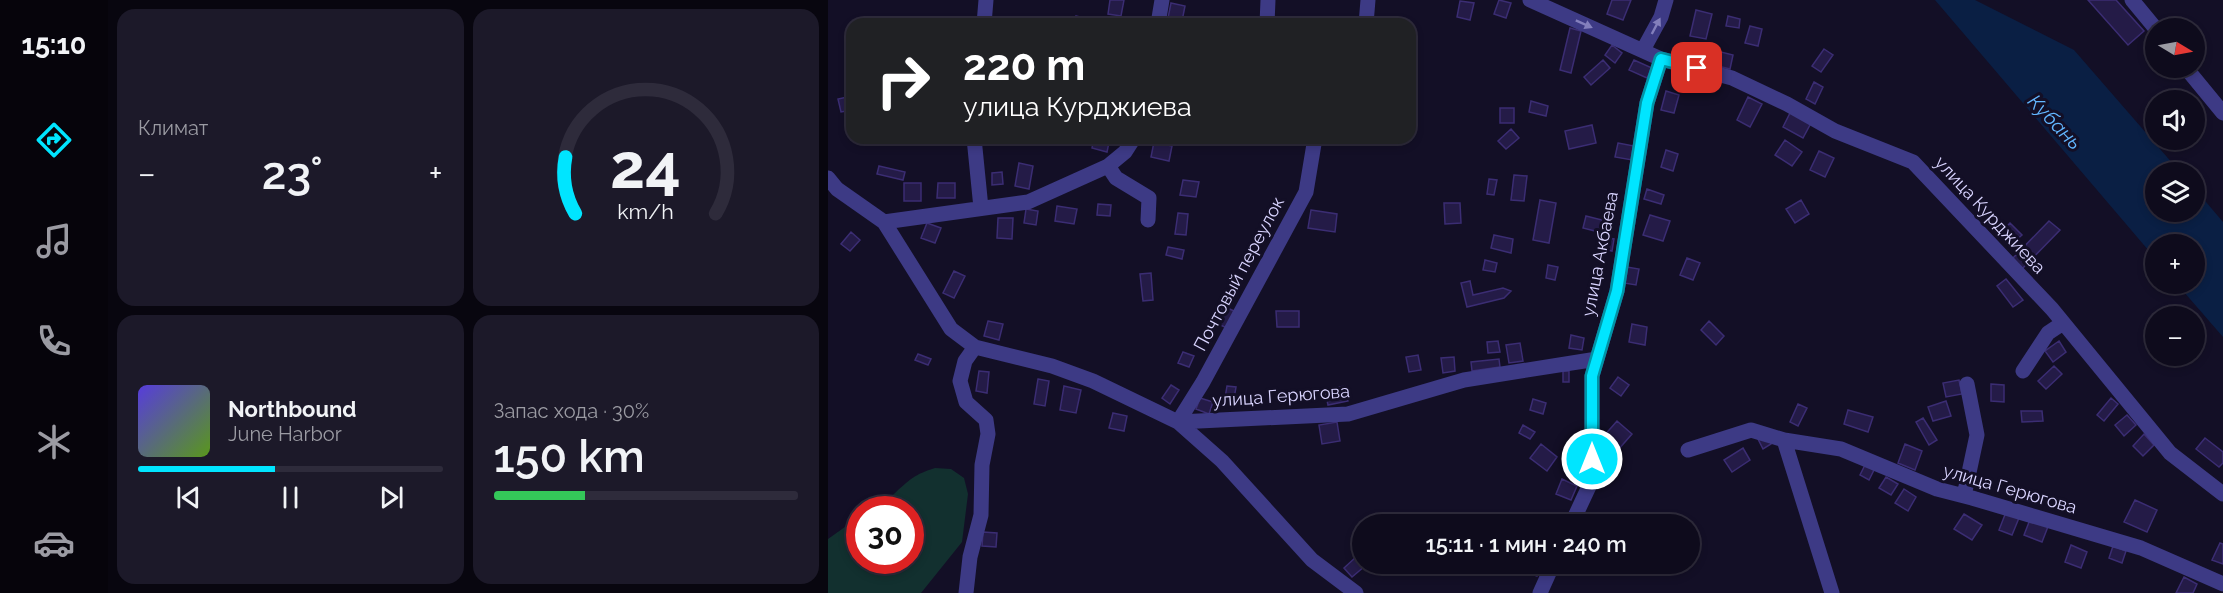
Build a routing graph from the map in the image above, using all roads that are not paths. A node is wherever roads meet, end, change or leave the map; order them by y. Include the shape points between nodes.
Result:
1 (986, 0) edge
2 (1162, 0) edge
3 (1268, 0) edge
4 (1368, 0) edge
5 (1530, 0) edge
6 (1666, 0) edge
7 (2132, 0) edge
8 (984, 18) edge
9 (1159, 18) edge
10 (1267, 18) edge
11 (1366, 18) edge
12 (2147, 18) edge
13 (1643, 50) junction
14 (1661, 59) junction
15 (2194, 78) edge
16 (2223, 113) edge
17 (975, 144) edge
18 (1130, 144) edge
19 (1314, 144) edge
20 (1108, 166) junction
21 (828, 178) edge
22 (981, 208) junction
23 (1148, 220) dead end
24 (884, 222) junction
25 (2063, 323) junction
26 (975, 347) junction
27 (1597, 359) junction
28 (2023, 371) dead end
29 (1967, 384) dead end
30 (1178, 422) junction
31 (1784, 440) junction
32 (1688, 450) dead end
33 (2223, 494) edge
34 (1964, 496) junction
35 (1576, 514) edge
36 (1549, 574) edge
37 (2223, 584) edge
38 (966, 593) edge
39 (1356, 593) edge
40 (1540, 593) edge
41 (1832, 593) edge

1 - 8 street
2 - 9 street
3 - 10 street
4 - 11 street
5 -> 13 street, улица Курджиева
13 -> 6 street
7 - 12 street
13 - 14 street, улица Курджиева
14 - 25 street, улица Курджиева via 1732,78 1835,131 1913,162
14 - 27 street, улица Акбаева via 1647,103 1617,291
15 - 16 street
17 - 22 street
18 - 20 street
19 - 30 street, Почтовый переулок via 1306,192
20 - 22 street via 1028,202
20 - 23 street via 1116,178 1149,198
21 - 24 street via 837,189
22 - 24 street
24 - 26 street via 951,329
25 - 28 street via 2048,333
25 - 33 street, улица Курджиева via 2170,453
26 - 30 street, улица Герюгова via 1052,366 1093,381
26 - 38 street via 965,361 960,381 966,402 986,420 988,434 982,465 981,515
27 - 30 street, улица Герюгова via 1464,380 1348,414
27 - 35 street, улица Акбаева via 1592,376 1592,480
29 - 34 street via 1977,435
30 - 39 street via 1222,461 1312,560
31 - 32 street, улица Герюгова via 1751,430
31 - 34 street, улица Герюгова via 1841,449 1937,489
31 - 41 street
34 - 37 street, улица Герюгова via 2141,548
36 - 40 street

